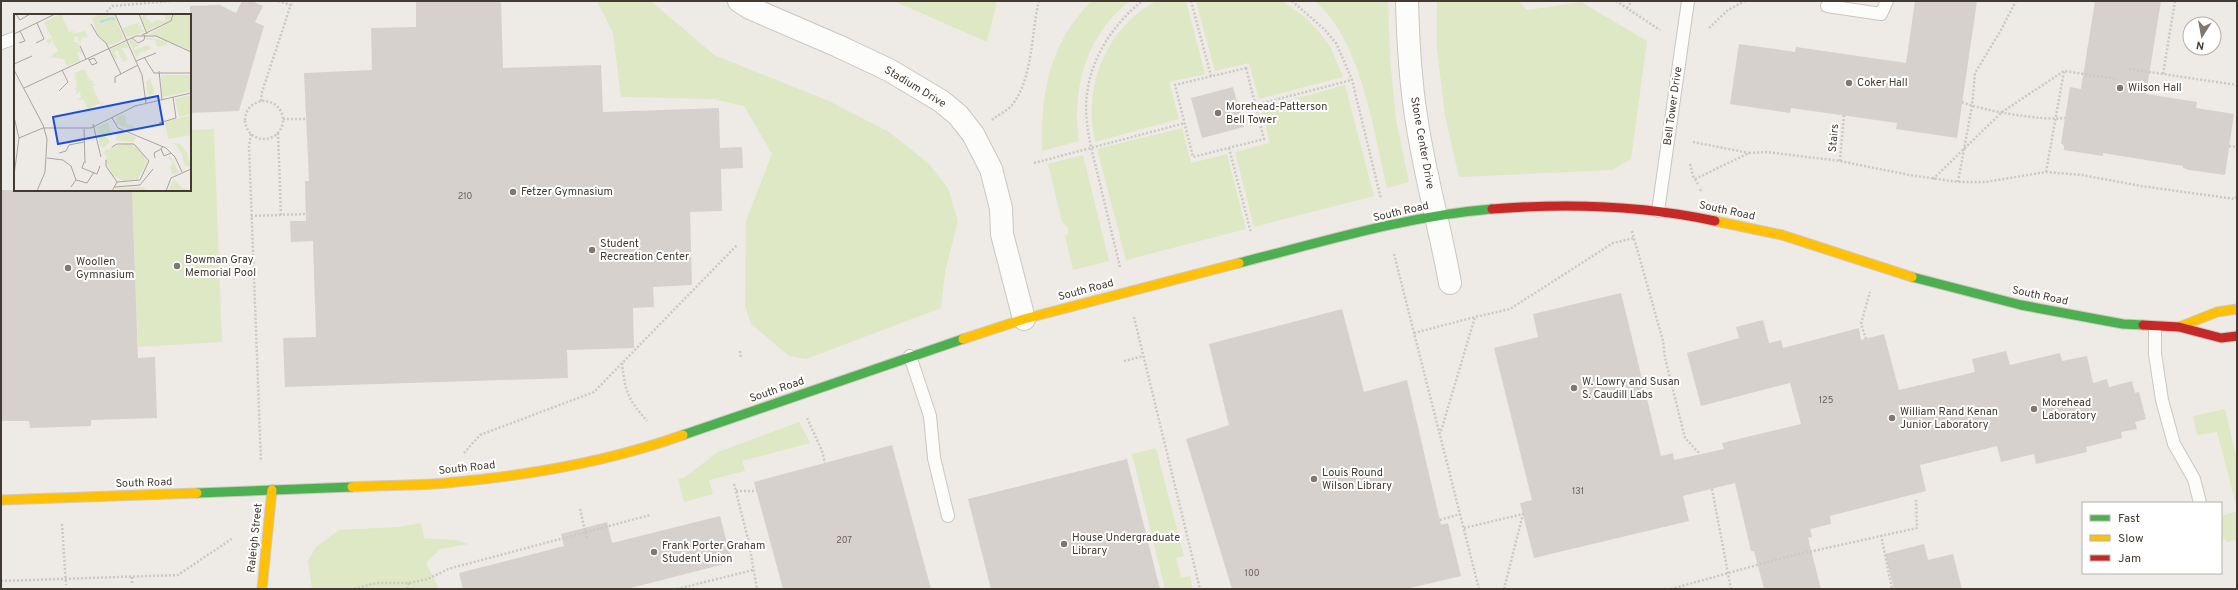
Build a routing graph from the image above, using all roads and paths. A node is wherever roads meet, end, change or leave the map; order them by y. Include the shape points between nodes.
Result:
1 (171, 1) edge
2 (278, 1) edge
3 (292, 1) edge
4 (739, 1) edge
5 (1039, 1) edge
6 (1142, 1) edge
7 (1191, 1) edge
8 (1292, 1) edge
9 (1407, 1) edge
10 (1616, 1) edge
11 (1632, 1) edge
12 (1688, 1) edge
13 (1745, 1) edge
14 (1887, 1) edge
15 (2016, 1) edge
16 (2175, 1) edge
17 (290, 5) junction
18 (1827, 6) dead end
19 (1628, 8) junction
20 (105, 14) edge
21 (1709, 28) dead end
22 (1660, 30) dead end
23 (14, 38) edge
24 (1, 42) edge
25 (2129, 69) dead end
26 (2064, 71) junction
27 (2163, 74) junction
28 (1211, 76) junction
29 (2117, 79) dead end
30 (1352, 80) junction
31 (2237, 85) edge
32 (261, 101) junction
33 (1962, 102) dead end
34 (1255, 105) junction
35 (1972, 106) junction
36 (2002, 112) junction
37 (1844, 116) dead end
38 (306, 118) dead end
39 (2065, 118) dead end
40 (283, 119) junction
41 (2055, 120) junction
42 (1185, 123) junction
43 (278, 133) junction
44 (251, 134) junction
45 (973, 134) junction
46 (1692, 142) dead end
47 (2229, 146) dead end
48 (1091, 147) junction
49 (2237, 147) edge
50 (1229, 148) junction
51 (1964, 148) junction
52 (1749, 153) junction
53 (1840, 161) junction
54 (1034, 163) dead end
55 (1690, 164) dead end
56 (2046, 172) junction
57 (1695, 179) junction
58 (1933, 179) junction
59 (1958, 182) junction
60 (1698, 184) dead end
61 (1702, 187) dead end
62 (1700, 191) dead end
63 (2237, 196) edge
64 (1382, 199) dead end
65 (1658, 211) junction
66 (306, 214) dead end
67 (281, 215) junction
68 (251, 216) junction
69 (1434, 216) junction
70 (1632, 230) dead end
71 (1251, 233) dead end
72 (1634, 238) junction
73 (736, 245) dead end
74 (1394, 254) dead end
75 (1120, 267) dead end
76 (1450, 283) dead end
77 (1870, 292) dead end
78 (2237, 309) edge
79 (1476, 317) junction
80 (1134, 318) dead end
81 (1024, 319) junction
82 (2155, 327) junction
83 (2179, 327) junction
84 (1414, 333) junction
85 (2237, 336) edge
86 (1866, 339) dead end
87 (740, 351) dead end
88 (910, 356) junction
89 (1143, 356) junction
90 (741, 359) dead end
91 (1124, 361) dead end
92 (622, 363) junction
93 (808, 418) dead end
94 (647, 421) dead end
95 (1441, 433) junction
96 (464, 453) dead end
97 (1700, 454) dead end
98 (261, 462) dead end
99 (825, 463) dead end
100 (734, 484) dead end
101 (1712, 489) dead end
102 (272, 490) junction
103 (736, 491) junction
104 (757, 491) dead end
105 (1, 500) edge
106 (1916, 500) dead end
107 (2200, 502) edge
108 (580, 509) dead end
109 (1460, 514) junction
110 (650, 515) dead end
111 (948, 516) dead end
112 (1440, 520) dead end
113 (62, 524) dead end
114 (1464, 528) junction
115 (585, 534) junction
116 (1881, 535) junction
117 (233, 538) dead end
118 (587, 539) dead end
119 (753, 570) junction
120 (1727, 574) junction
121 (132, 577) junction
122 (65, 579) junction
123 (1, 581) edge
124 (409, 583) junction
125 (66, 585) dead end
126 (132, 585) dead end
127 (262, 589) edge
128 (354, 589) edge
129 (407, 589) edge
130 (677, 589) edge
131 (757, 589) edge
132 (1200, 589) edge
133 (1479, 589) edge
134 (1504, 589) edge
135 (1671, 589) edge
136 (1731, 589) edge
137 (1892, 589) edge

1 - 20 path via 112,6
2 - 17 path
3 - 17 path
4 - 45 street, Stadium Drive via 889,70 941,101 958,115
5 - 45 path via 1030,59 1020,92 1012,106
6 - 48 path via 1113,29 1095,61 1086,107
7 - 28 path
8 - 30 path via 1308,13 1336,43
9 - 69 street, Stone Center Drive via 1409,54 1416,117 1431,188
10 - 19 path
11 - 19 path
12 - 65 lane, Bell Tower Drive
13 - 21 path via 1720,16
14 - 18 lane via 1881,14
15 - 35 path via 1975,72
16 - 27 path
17 - 32 path
19 - 22 path
23 - 24 lane
25 - 27 path
26 - 29 path
26 - 36 path
26 - 41 path
27 - 31 path
28 - 34 path via 1246,68
28 - 42 path via 1175,85
30 - 34 path
30 - 64 path
32 - 40 path via 270,101 277,106
32 - 44 path via 250,106 245,114 245,122
33 - 35 path
34 - 50 path via 1264,139
35 - 36 path
35 - 51 path
36 - 41 path
36 - 51 path
37 - 53 path, Stairs
38 - 40 path
39 - 41 path
40 - 43 path
41 - 56 path
42 - 48 path
42 - 50 path via 1193,156
43 - 44 path via 271,138 262,139
43 - 67 path
44 - 68 path
45 - 81 street, Stadium Drive via 991,168 1001,208 1002,234
46 - 52 path
47 - 49 path
48 - 54 path
48 - 75 path
50 - 71 path
51 - 58 path
51 - 59 path
52 - 53 path via 1767,152
52 - 57 path
53 - 58 path
55 - 57 path
56 - 59 path via 1985,182
56 - 63 path via 2082,175 2209,196 2235,199
57 - 60 path
58 - 59 path
61 - 62 path
65 - 69 main road, South Road via 1579,205 1504,208
65 - 82 main road, South Road via 1782,235 1912,278 2021,305 2122,324
66 - 67 path
67 - 68 path
68 - 98 path
69 - 76 street, Stone Center Drive via 1443,244
69 - 81 main road, South Road
70 - 72 path
72 - 79 path via 1613,243 1510,309
72 - 97 path via 1663,341 1685,438
73 - 92 path
74 - 84 path
77 - 86 path via 1861,324
78 - 83 main road, South Road via 2217,312
79 - 84 path
79 - 95 path
80 - 89 path
81 - 88 main road, South Road
82 - 83 main road, South Road
82 - 107 lane via 2155,354 2162,400 2174,444 2194,479
83 - 85 main road, South Road via 2221,338
84 - 95 path
87 - 90 path
88 - 102 main road, South Road via 656,445 584,462 520,474 445,483
88 - 111 lane via 930,416 934,458
89 - 91 path
89 - 132 path
92 - 94 path via 624,386 628,396
92 - 96 path via 594,392 480,435
93 - 99 path
95 - 109 path
100 - 103 path
101 - 120 path
102 - 105 main road, South Road
102 - 127 main road, Raleigh Street
103 - 104 path
103 - 119 path
106 - 116 path via 1917,528
108 - 115 path
109 - 112 path
109 - 114 path
110 - 115 path
113 - 122 path
114 - 133 path
114 - 134 path via 1523,514
115 - 118 path
115 - 124 path via 448,569 428,579
116 - 120 path
116 - 137 path
117 - 121 path via 178,575
119 - 130 path
119 - 131 path
120 - 135 path
120 - 136 path
121 - 122 path
121 - 126 path
122 - 123 path
122 - 125 path
124 - 128 path via 376,583
124 - 129 path

